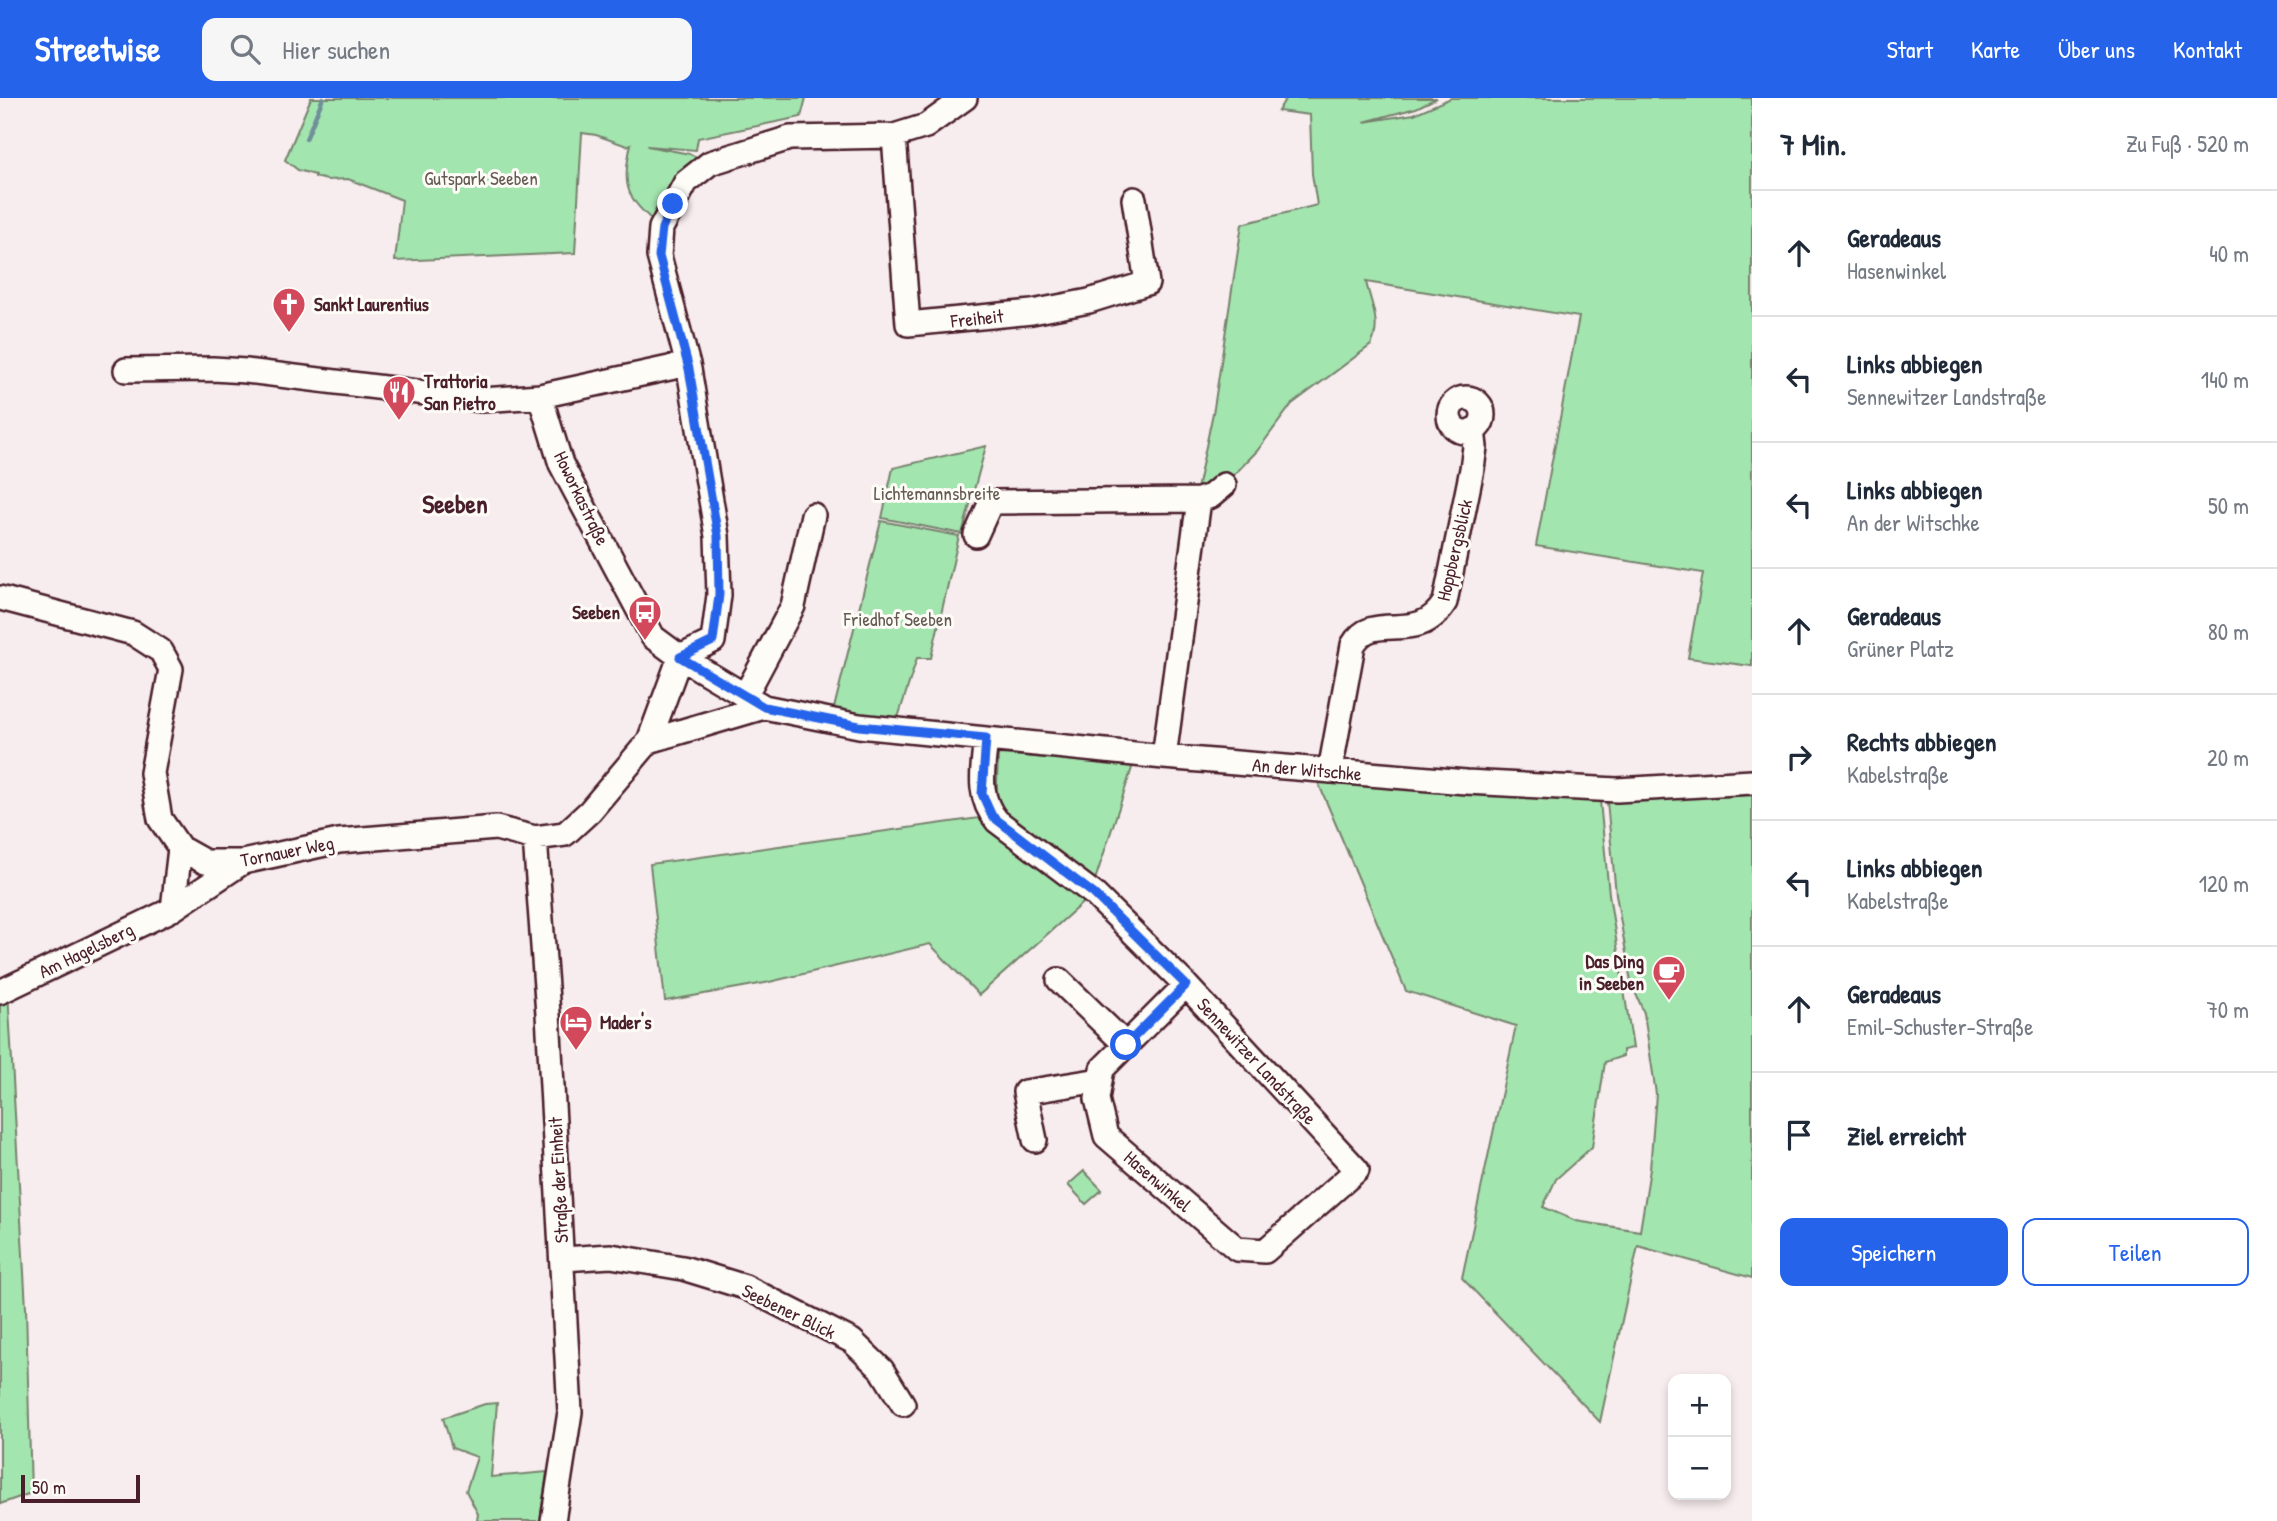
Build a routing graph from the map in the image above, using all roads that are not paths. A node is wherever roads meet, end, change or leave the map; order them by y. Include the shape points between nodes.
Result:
1 (965, 98) edge
2 (894, 136) junction
3 (1134, 199) dead end
4 (688, 366) junction
5 (126, 370) dead end
6 (540, 396) junction
7 (1473, 430) dead end
8 (1224, 485) dead end
9 (1199, 500) junction
10 (813, 515) dead end
11 (976, 535) dead end
12 (0, 598) edge
13 (680, 657) junction
14 (755, 702) junction
15 (986, 738) junction
16 (649, 741) junction
17 (1164, 757) junction
18 (1330, 771) junction
19 (1752, 782) edge
20 (535, 838) junction
21 (180, 848) junction
22 (243, 862) junction
23 (173, 909) junction
24 (1059, 980) dead end
25 (1186, 985) junction
26 (0, 992) edge
27 (1126, 1045) junction
28 (1100, 1080) junction
29 (1035, 1140) dead end
30 (1357, 1170) joint
31 (563, 1259) junction
32 (903, 1404) dead end
33 (553, 1521) edge

1 - 2 street via 926,125
2 - 3 street, Freiheit via 908,324 1032,312 1146,283
2 - 4 street via 790,138 710,163 687,182 662,228 659,256
4 - 6 street
4 - 13 street via 718,536 719,595 713,641
5 - 6 street via 246,371 482,400
6 - 13 street, Howorkastraße via 561,464 653,637
7 - 18 street, Hoppbergsblick via 1472,470 1445,602 1434,619 1425,623 1371,629 1356,640
8 - 9 street
9 - 11 street via 991,502
9 - 17 street
10 - 14 street via 793,606
12 - 21 street via 133,633 161,651 171,669 152,773 160,819
13 - 14 street, Howorkastraße
13 - 16 street
14 - 15 street, An der Witschke via 863,727
14 - 16 street
15 - 17 street, An der Witschke
15 - 25 street, Sennewitzer Landstraße via 982,794 992,816 1094,894
16 - 20 street, Tornauer Weg via 565,834
17 - 18 street, An der Witschke
18 - 19 street, An der Witschke via 1616,790
20 - 22 street, Tornauer Weg via 483,829 339,841
20 - 31 street, Straße der Einheit
21 - 22 street, Tornauer Weg via 205,862
21 - 23 street
22 - 23 street, Am Hagelsberg
23 - 26 street, Am Hagelsberg
24 - 27 street
25 - 27 street
25 - 30 street, Sennewitzer Landstraße
27 - 28 street via 1102,1069
28 - 29 street via 1025,1092
28 - 30 street, Hasenwinkel via 1097,1100 1106,1136 1237,1249 1265,1251
31 - 32 street, Seebener Blick via 611,1256 683,1268 745,1287 852,1341 882,1370
31 - 33 street, Straße der Einheit via 570,1412

